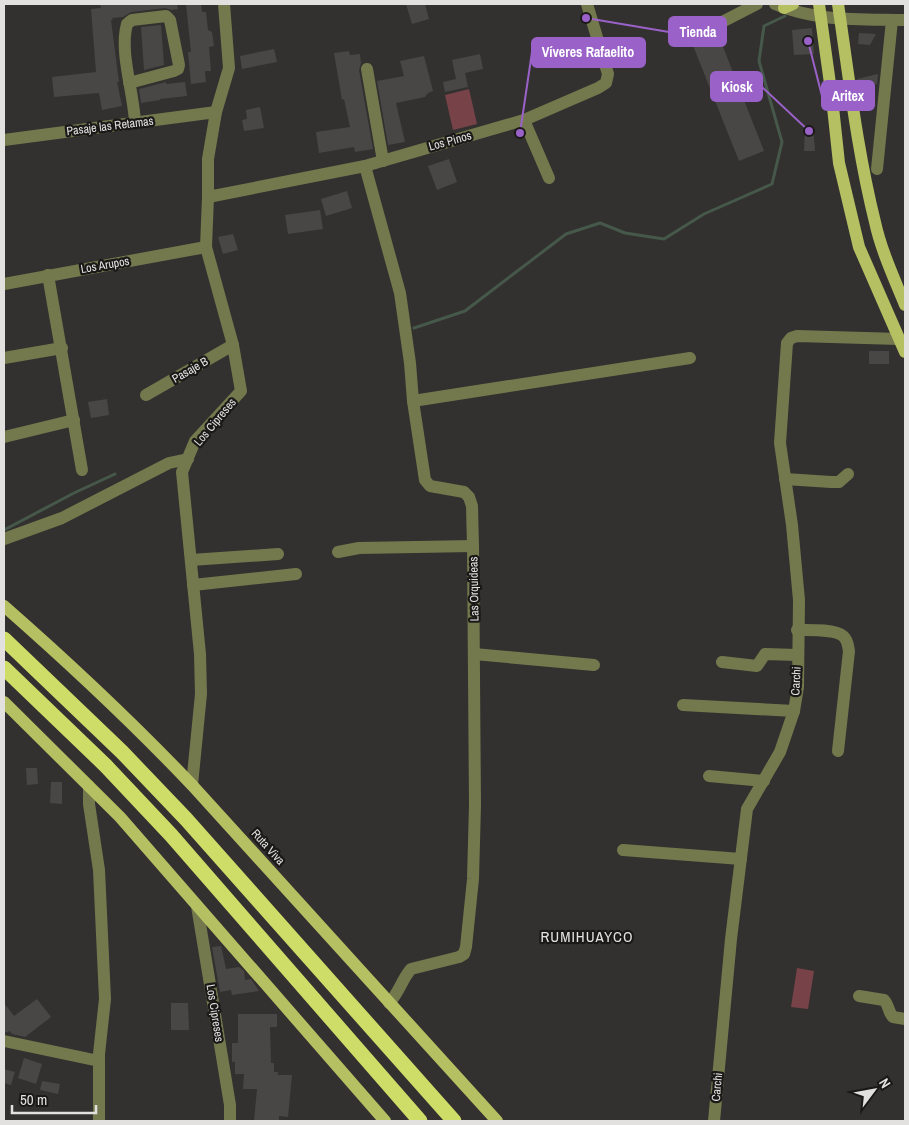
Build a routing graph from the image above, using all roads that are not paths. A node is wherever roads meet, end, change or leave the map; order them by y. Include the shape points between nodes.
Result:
1 (224, 4) edge
2 (587, 4) edge
3 (757, 4) edge
4 (838, 4) edge
5 (784, 5) edge
6 (820, 10) edge
7 (840, 18) junction
8 (892, 20) junction
9 (905, 20) edge
10 (722, 22) dead end
11 (367, 69) dead end
12 (129, 82) junction
13 (216, 112) junction
14 (524, 120) junction
15 (135, 123) junction
16 (4, 140) edge
17 (383, 161) junction
18 (365, 166) junction
19 (877, 169) dead end
20 (550, 178) dead end
21 (208, 197) junction
22 (206, 247) junction
23 (48, 275) junction
24 (4, 284) edge
25 (905, 305) edge
26 (899, 339) junction
27 (233, 345) junction
28 (62, 348) junction
29 (905, 352) edge
30 (4, 358) edge
31 (690, 358) dead end
32 (146, 395) dead end
33 (413, 401) junction
34 (74, 420) junction
35 (4, 437) edge
36 (188, 459) junction
37 (82, 470) dead end
38 (848, 474) dead end
39 (785, 479) junction
40 (4, 539) edge
41 (473, 546) junction
42 (338, 552) dead end
43 (278, 554) dead end
44 (191, 560) junction
45 (296, 574) dead end
46 (193, 584) junction
47 (4, 606) edge
48 (797, 630) junction
49 (4, 639) edge
50 (474, 654) junction
51 (798, 655) junction
52 (722, 662) dead end
53 (594, 665) dead end
54 (4, 668) edge
55 (4, 702) edge
56 (683, 705) dead end
57 (794, 711) junction
58 (838, 751) dead end
59 (709, 776) dead end
60 (764, 781) junction
61 (192, 785) junction
62 (89, 786) junction
63 (623, 850) dead end
64 (741, 859) junction
65 (198, 906) junction
66 (859, 996) dead end
67 (389, 1003) junction
68 (905, 1019) edge
69 (4, 1042) edge
70 (99, 1061) junction
71 (99, 1121) edge
72 (230, 1121) edge
73 (385, 1121) edge
74 (420, 1121) edge
75 (454, 1121) edge
76 (497, 1121) edge
77 (714, 1121) edge

1 - 13 street, Los Cipreses via 229,68
2 - 14 street, Los Pinos via 608,74 606,82
3 - 10 street
4 - 7 main road
5 - 6 street
6 - 7 street
6 - 26 main road via 838,163 860,247
7 - 8 street
7 - 25 main road via 862,163 875,224
8 - 9 street
8 - 19 street
11 - 17 street
12 - 12 street via 125,40 127,24 132,20 166,16 170,20 178,69
12 - 15 street
13 - 15 street, Pasaje las Retamas
13 - 21 street, Los Cipreses via 208,160
14 - 17 street, Los Pinos
14 - 20 street
15 - 16 street, Pasaje las Retamas
17 - 18 street, Los Pinos
18 - 21 street, Los Pinos
18 - 33 street, Las Orquideas via 400,293
21 - 22 street, Los Cipreses
22 - 23 street, Los Arupos
22 - 27 street, Los Cipreses
23 - 24 street, Los Arupos
23 - 28 street
26 - 29 main road
26 - 39 street, Carchi via 791,338 787,343 780,443
27 - 32 street, Pasaje B
27 - 36 street, Los Cipreses via 242,391 195,441
28 - 30 street
28 - 34 street
31 - 33 street
33 - 41 street, Las Orquideas via 425,480 430,486 464,492 469,497
34 - 35 street
34 - 37 street
36 - 40 street via 169,464 62,518
36 - 44 street, Los Cipreses via 182,472
38 - 39 street via 839,482
39 - 48 street, Carchi via 798,591
41 - 42 street via 359,548
41 - 50 street, Las Orquideas
43 - 44 street
44 - 46 street, Los Cipreses
45 - 46 street
46 - 61 street, Los Cipreses via 201,694
47 - 61 main road, Ruta Viva via 126,717
48 - 51 street, Carchi
48 - 58 street via 836,632 847,641 849,651
49 - 75 highway via 122,752 186,820
50 - 53 street
50 - 67 street, Las Orquideas via 473,879 466,948 459,957 411,969
51 - 52 street via 765,654 760,664 753,667
51 - 57 street, Carchi
54 - 74 highway via 106,766 171,835
55 - 62 main road
56 - 57 street
57 - 60 street, Carchi via 780,752
59 - 60 street
60 - 64 street, Carchi via 747,809
61 - 67 main road, Ruta Viva
62 - 65 main road
62 - 70 street via 99,870 105,999
63 - 64 street
64 - 77 street, Carchi
65 - 72 street, Los Cipreses
65 - 73 main road
66 - 68 street via 884,1000 893,1017
67 - 76 main road, Ruta Viva
69 - 70 street
70 - 71 street

